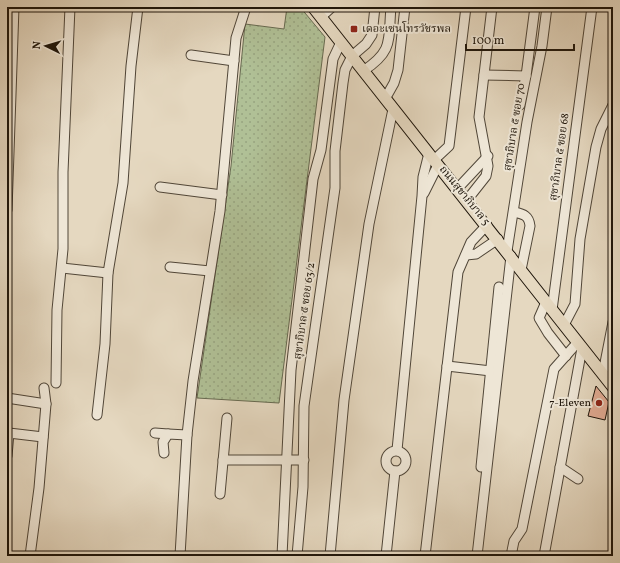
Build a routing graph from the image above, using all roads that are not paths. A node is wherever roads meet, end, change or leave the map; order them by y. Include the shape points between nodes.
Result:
1 (14, 7) edge
2 (70, 7) edge
3 (138, 7) edge
4 (246, 7) edge
5 (313, 7) edge
6 (332, 7) edge
7 (375, 7) edge
8 (391, 7) edge
9 (405, 7) edge
10 (466, 7) edge
11 (492, 7) edge
12 (534, 7) edge
13 (547, 7) edge
14 (592, 7) edge
15 (321, 16) junction
16 (341, 42) junction
17 (191, 55) dead end
18 (352, 56) junction
19 (333, 59) junction
20 (234, 61) junction
21 (345, 70) junction
22 (363, 71) junction
23 (484, 75) junction
24 (526, 76) junction
25 (385, 99) junction
26 (520, 105) dead end
27 (613, 105) edge
28 (393, 109) junction
29 (321, 150) junction
30 (334, 151) junction
31 (488, 156) junction
32 (434, 159) junction
33 (160, 187) dead end
34 (458, 188) junction
35 (222, 196) junction
36 (422, 196) junction
37 (467, 200) junction
38 (7, 210) edge
39 (514, 212) junction
40 (487, 225) junction
41 (498, 239) junction
42 (509, 253) junction
43 (466, 255) junction
44 (170, 267) dead end
45 (62, 268) junction
46 (521, 270) junction
47 (210, 271) junction
48 (108, 273) junction
49 (499, 287) dead end
50 (549, 306) junction
51 (613, 322) edge
52 (564, 325) junction
53 (580, 345) junction
54 (566, 356) junction
55 (447, 366) junction
56 (490, 371) junction
57 (602, 373) junction
58 (56, 383) dead end
59 (613, 386) edge
60 (44, 388) dead end
61 (7, 398) edge
62 (46, 404) junction
63 (96, 415) dead end
64 (227, 418) dead end
65 (8, 433) edge
66 (155, 433) dead end
67 (168, 434) junction
68 (187, 435) junction
69 (43, 437) junction
70 (397, 450) junction
71 (164, 454) dead end
72 (7, 456) edge
73 (223, 460) junction
74 (287, 460) junction
75 (304, 460) junction
76 (560, 467) junction
77 (395, 471) junction
78 (578, 479) dead end
79 (220, 494) dead end
80 (30, 556) edge
81 (180, 556) edge
82 (282, 556) edge
83 (297, 556) edge
84 (330, 556) edge
85 (386, 556) edge
86 (425, 556) edge
87 (471, 556) edge
88 (477, 556) edge
89 (511, 556) edge
90 (544, 556) edge

1 - 38 street
2 - 45 street
3 - 48 street via 123,183
4 - 20 street via 236,38
5 - 15 main road, ถนนสุขาภิบาล 5
6 - 15 street
7 - 18 street via 372,35
8 - 22 street via 388,45 382,57
9 - 25 street via 398,70
10 - 32 street via 449,146
11 - 23 street
12 - 24 street
13 - 39 street, สุขาภิบาล ๕ ซอย 70 via 542,46 526,122
14 - 50 street, สุขาภิบาล ๕ ซอย 68
15 - 16 main road, ถนนสุขาภิบาล 5
16 - 18 main road, ถนนสุขาภิบาล 5
16 - 19 street
17 - 20 street
18 - 21 street, สุขาภิบาล ๕ ซอย 63/2
18 - 22 main road, ถนนสุขาภิบาล 5
19 - 21 street
19 - 29 street
20 - 35 street
21 - 30 street, สุขาภิบาล ๕ ซอย 63/2
22 - 25 main road, ถนนสุขาภิบาล 5
23 - 24 street
23 - 31 street via 479,117
24 - 26 street
25 - 28 main road, ถนนสุขาภิบาล 5
27 - 52 street via 601,129 596,147 580,239 575,304
28 - 32 main road, ถนนสุขาภิบาล 5
28 - 84 street via 369,224 346,385
29 - 30 street
29 - 74 street via 313,179 291,370
30 - 75 street, สุขาภิบาล ๕ ซอย 63/2 via 335,188 304,406
31 - 34 street
31 - 37 street via 486,176
32 - 34 main road, ถนนสุขาภิบาล 5
32 - 36 street
32 - 36 street via 423,177
33 - 35 street
34 - 37 main road, ถนนสุขาภิบาล 5
35 - 47 street
36 - 70 street
37 - 40 main road, ถนนสุขาภิบาล 5
39 - 42 street, สุขาภิบาล ๕ ซอย 70
39 - 46 street via 525,215 530,226
40 - 41 main road, ถนนสุขาภิบาล 5
40 - 43 street via 471,242
41 - 42 main road, ถนนสุขาภิบาล 5
41 - 43 street via 476,254
42 - 46 main road, ถนนสุขาภิบาล 5
42 - 88 street, สุขาภิบาล ๕ ซอย 70
43 - 55 street via 458,272
44 - 47 street
45 - 48 street
45 - 58 street via 57,310
46 - 50 main road, ถนนสุขาภิบาล 5
47 - 68 street
48 - 63 street via 105,344
49 - 56 street
50 - 52 main road, ถนนสุขาภิบาล 5
50 - 54 street, สุขาภิบาล ๕ ซอย 68 via 539,318
51 - 57 street
52 - 53 main road, ถนนสุขาภิบาล 5
53 - 54 street
53 - 57 main road, ถนนสุขาภิบาล 5
53 - 76 street
54 - 89 street via 554,369 522,529 514,540
55 - 56 street
55 - 86 street
56 - 87 street
57 - 59 main road, ถนนสุขาภิบาล 5
60 - 62 street
61 - 62 street
62 - 69 street
64 - 73 street
65 - 69 street
65 - 72 street
66 - 67 street
67 - 68 street
67 - 71 street via 163,442
68 - 81 street
69 - 80 street
70 - 77 street via 403,454 406,463 402,469
70 - 77 street via 389,453 386,458 388,467
73 - 74 street
73 - 79 street
74 - 75 street
74 - 82 street
75 - 83 street, สุขาภิบาล ๕ ซอย 63/2
76 - 78 street
76 - 90 street
77 - 85 street

